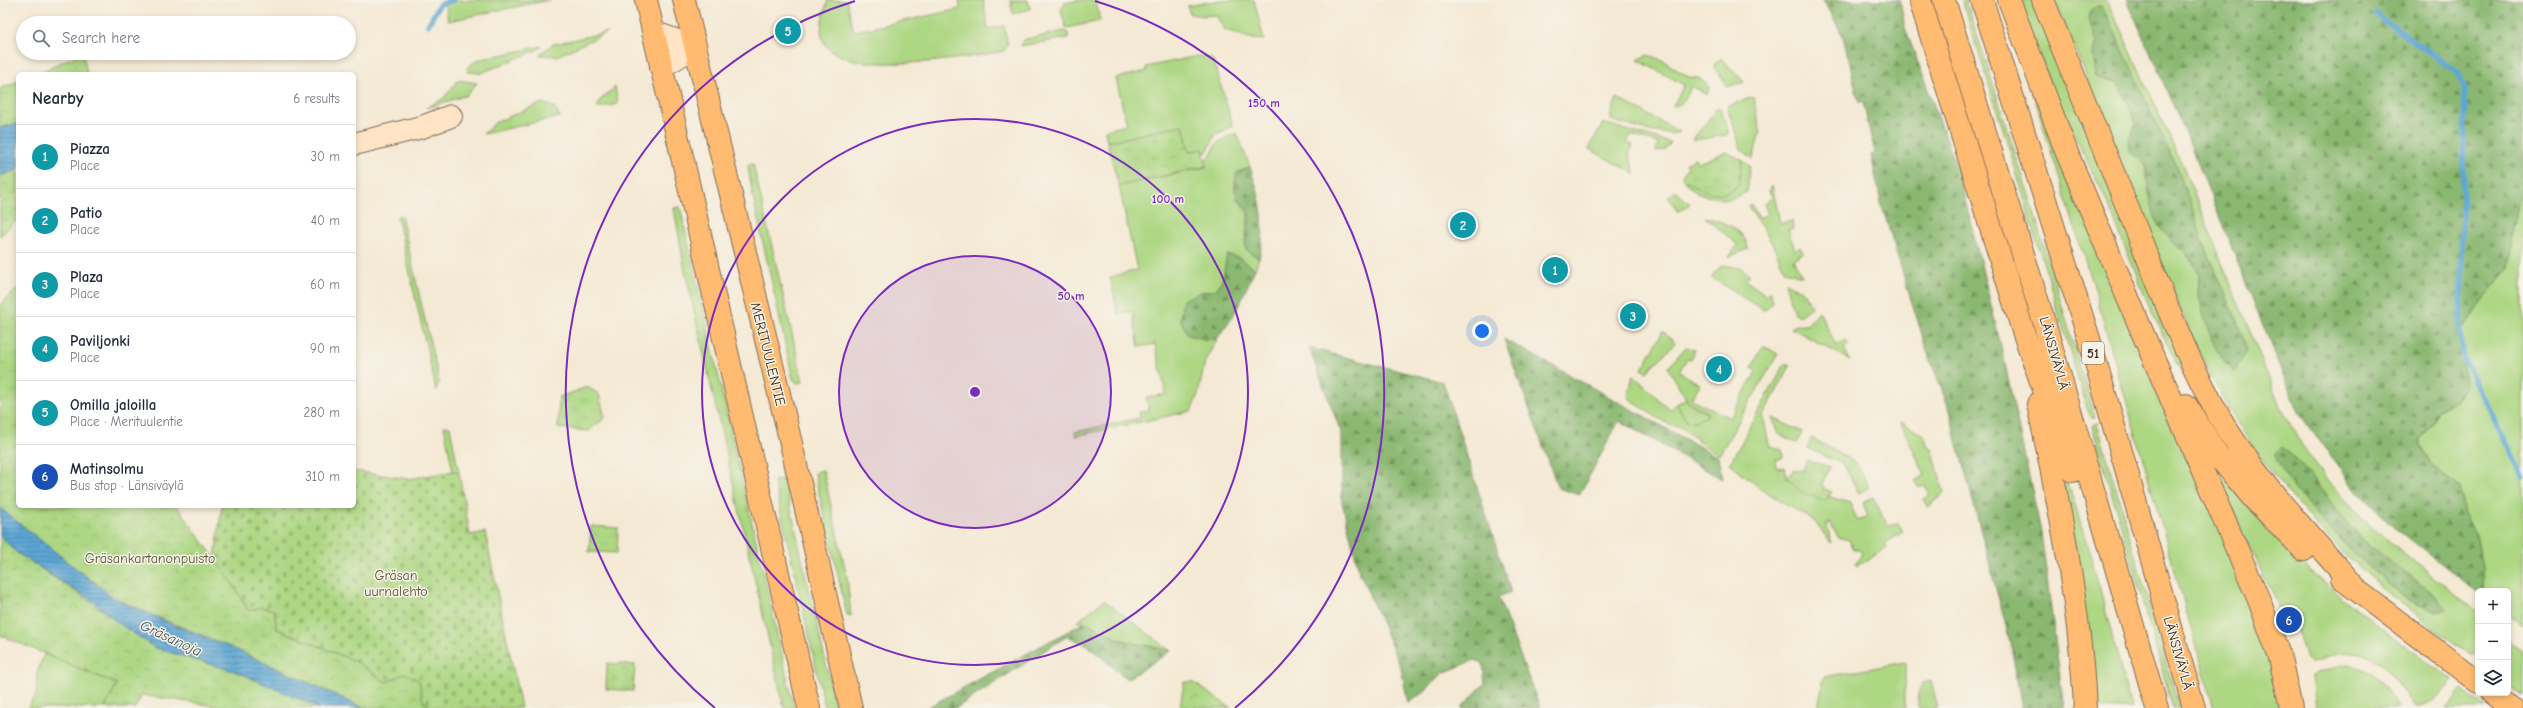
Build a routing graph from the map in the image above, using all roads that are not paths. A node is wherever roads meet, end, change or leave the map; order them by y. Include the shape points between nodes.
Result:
1 (646, 0) edge
2 (684, 0) edge
3 (1920, 0) edge
4 (1944, 0) edge
5 (1982, 0) edge
6 (2009, 0) edge
7 (2043, 0) edge
8 (653, 32) junction
9 (694, 46) junction
10 (661, 66) junction
11 (451, 116) dead end
12 (356, 144) edge
13 (2023, 331) junction
14 (2146, 341) junction
15 (2355, 587) junction
16 (2147, 674) junction
17 (2475, 680) edge
18 (2496, 696) edge
19 (809, 708) edge
20 (851, 708) edge
21 (2085, 708) edge
22 (2157, 708) edge
23 (2194, 708) edge
24 (2291, 708) edge
25 (2511, 708) edge

1 - 8 main road
2 - 9 main road, MERITUULENTIE
3 - 13 main road
4 - 16 main road, LÄNSIVÄYLÄ via 2045,324
5 - 23 main road, LÄNSIVÄYLÄ / 51 via 2090,342
6 - 14 main road via 2067,152
7 - 15 main road via 2196,372 2220,417 2250,463 2281,504
8 - 9 main road
8 - 10 main road
9 - 10 main road
9 - 20 main road, MERITUULENTIE via 790,439
10 - 19 main road
11 - 12 main road via 422,127
13 - 16 main road via 2087,513 2114,608
13 - 21 main road via 2058,502 2072,587
14 - 15 main road via 2217,455 2253,498 2317,562
14 - 24 main road via 2259,600 2280,658
15 - 17 main road
16 - 22 main road, LÄNSIVÄYLÄ
18 - 25 main road

